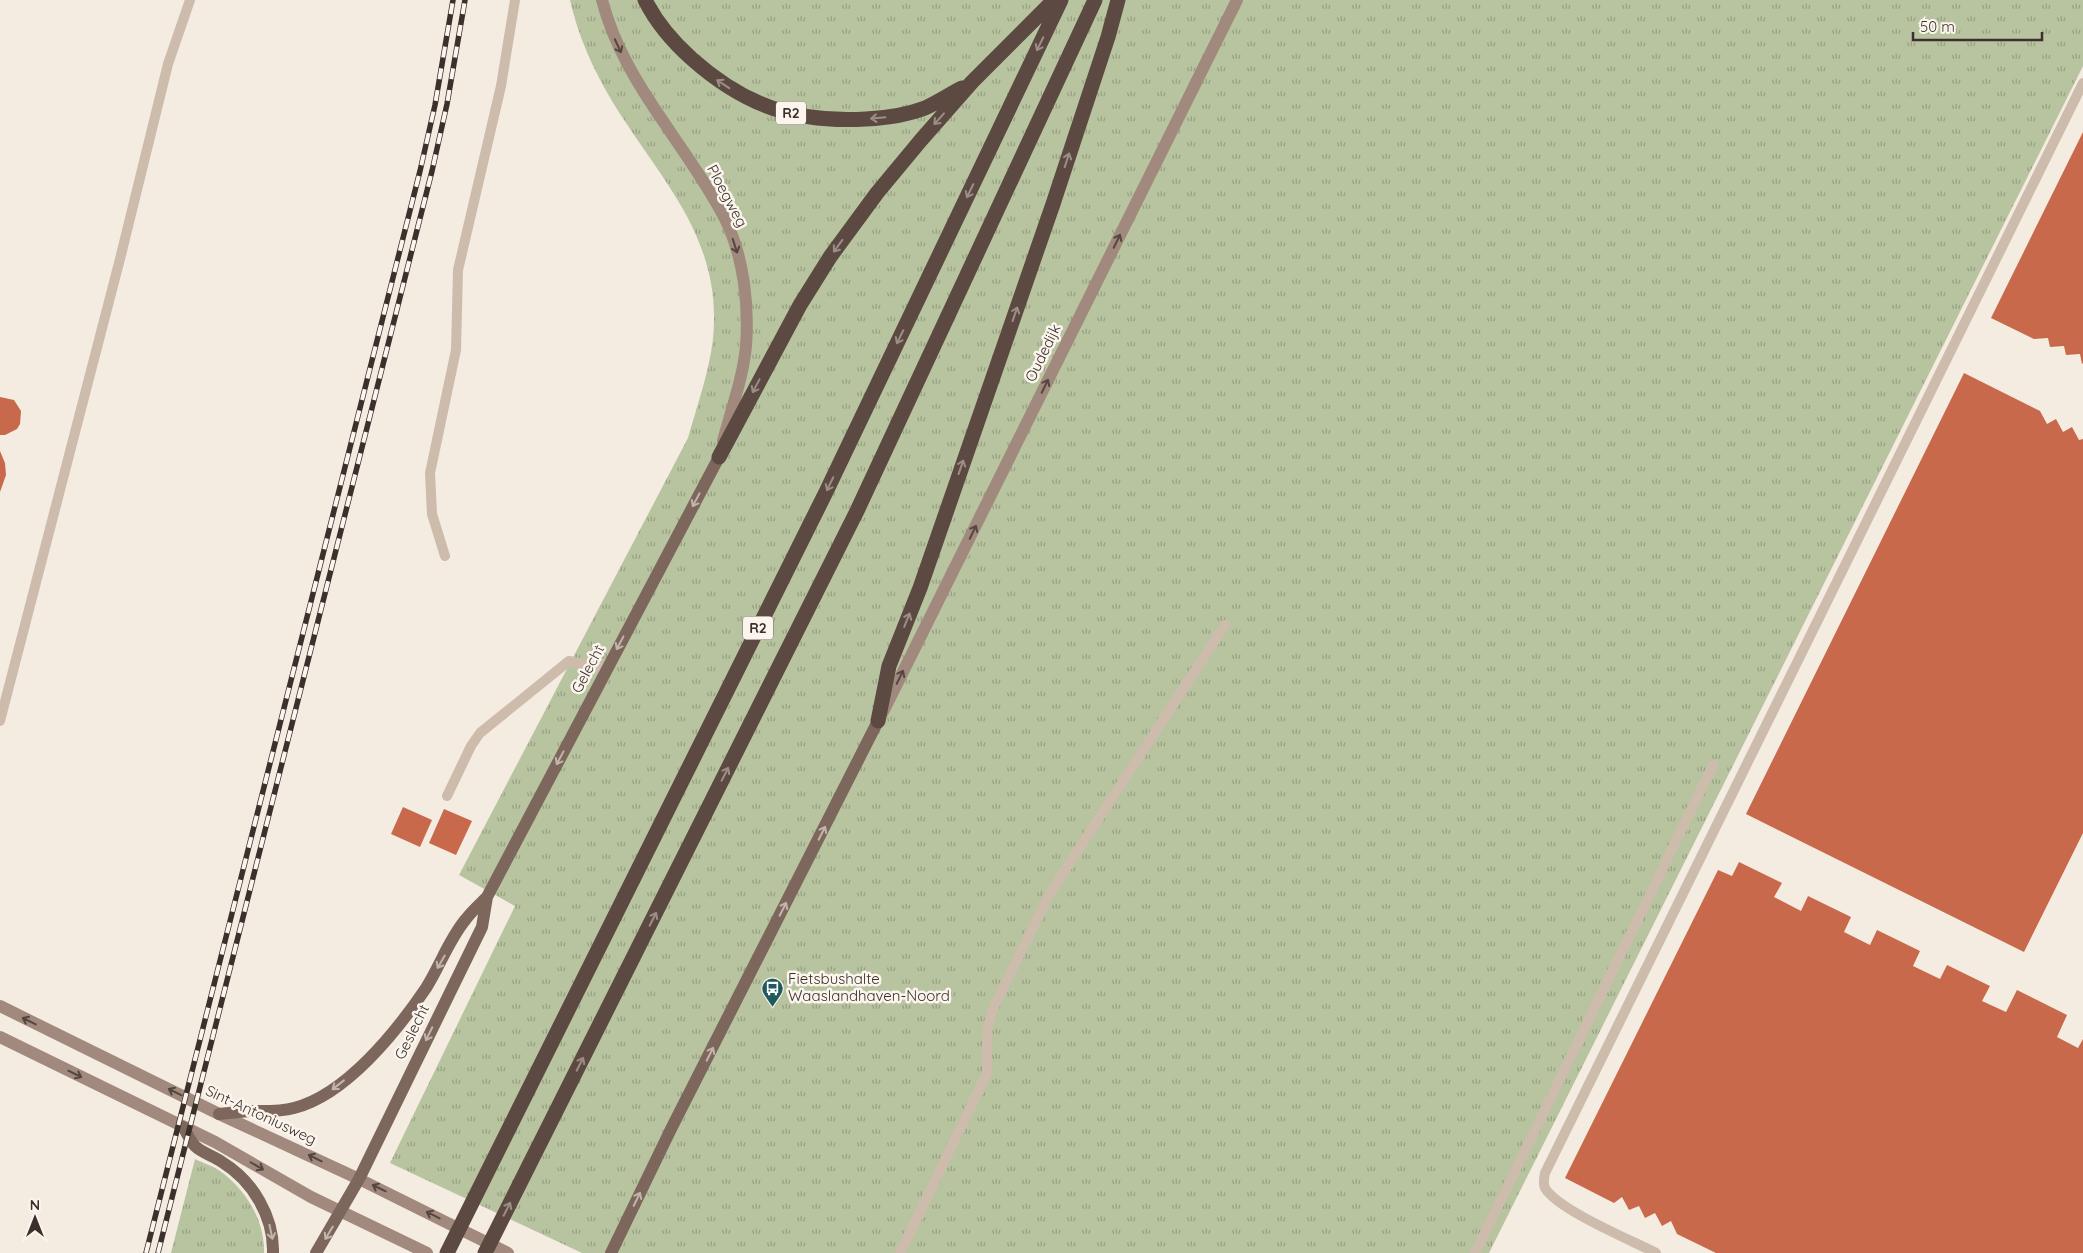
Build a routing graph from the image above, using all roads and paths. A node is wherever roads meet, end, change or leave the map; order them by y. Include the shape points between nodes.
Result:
1 (190, 0) edge
2 (515, 0) edge
3 (602, 0) edge
4 (645, 0) edge
5 (1054, 0) edge
6 (1061, 0) edge
7 (1095, 0) edge
8 (1118, 0) edge
9 (1237, 0) edge
10 (972, 82) junction
11 (2083, 83) edge
12 (719, 456) junction
13 (445, 556) dead end
14 (1224, 625) dead end
15 (607, 668) junction
16 (0, 721) edge
17 (878, 721) junction
18 (1713, 765) dead end
19 (447, 796) dead end
20 (487, 897) junction
21 (0, 1006) edge
22 (0, 1037) edge
23 (219, 1114) junction
24 (183, 1127) junction
25 (359, 1179) junction
26 (341, 1212) junction
27 (614, 1250) edge
28 (273, 1253) edge
29 (316, 1253) edge
30 (427, 1253) edge
31 (447, 1253) edge
32 (485, 1253) edge
33 (508, 1253) edge
34 (900, 1253) edge
35 (1475, 1253) edge
36 (1656, 1253) edge

1 - 16 lane via 168,64
2 - 13 lane via 501,86 458,270 456,350 430,473 432,514
3 -> 12 street, Ploegweg via 627,65 706,186 727,224 737,252 744,290 746,346
10 -> 4 highway, R2 via 924,108 884,118 834,120 786,112 753,100 719,82 681,49
5 - 10 highway, R2
6 -> 31 highway, R2 via 826,492
32 -> 7 highway, R2 via 857,511
17 -> 8 highway via 889,666 920,588
17 -> 9 street, Oudedijk
10 -> 12 highway, R2 via 877,193 830,257 800,305
11 - 36 lane via 1544,1173 1544,1186 1566,1208
12 -> 15 main road, Gelecht
14 - 34 lane via 1050,893 990,1018 987,1073
15 - 19 lane via 569,661 561,667 480,733
15 -> 20 main road, Gelecht
27 -> 17 main road via 671,1129
18 - 35 lane
20 -> 23 main road via 465,919 427,986 397,1028 339,1085 318,1100 294,1108
20 -> 25 main road, Geslecht via 482,927
23 -> 21 street, Sint-Antoniusweg
22 -> 24 street
25 -> 23 street, Sint-Antoniusweg
24 -> 26 street
24 -> 28 main road via 196,1147 241,1176 257,1195 267,1216
25 - 26 main road, Geslecht
33 -> 25 street, Sint-Antoniusweg
26 -> 29 main road, Geslecht
26 - 30 street

